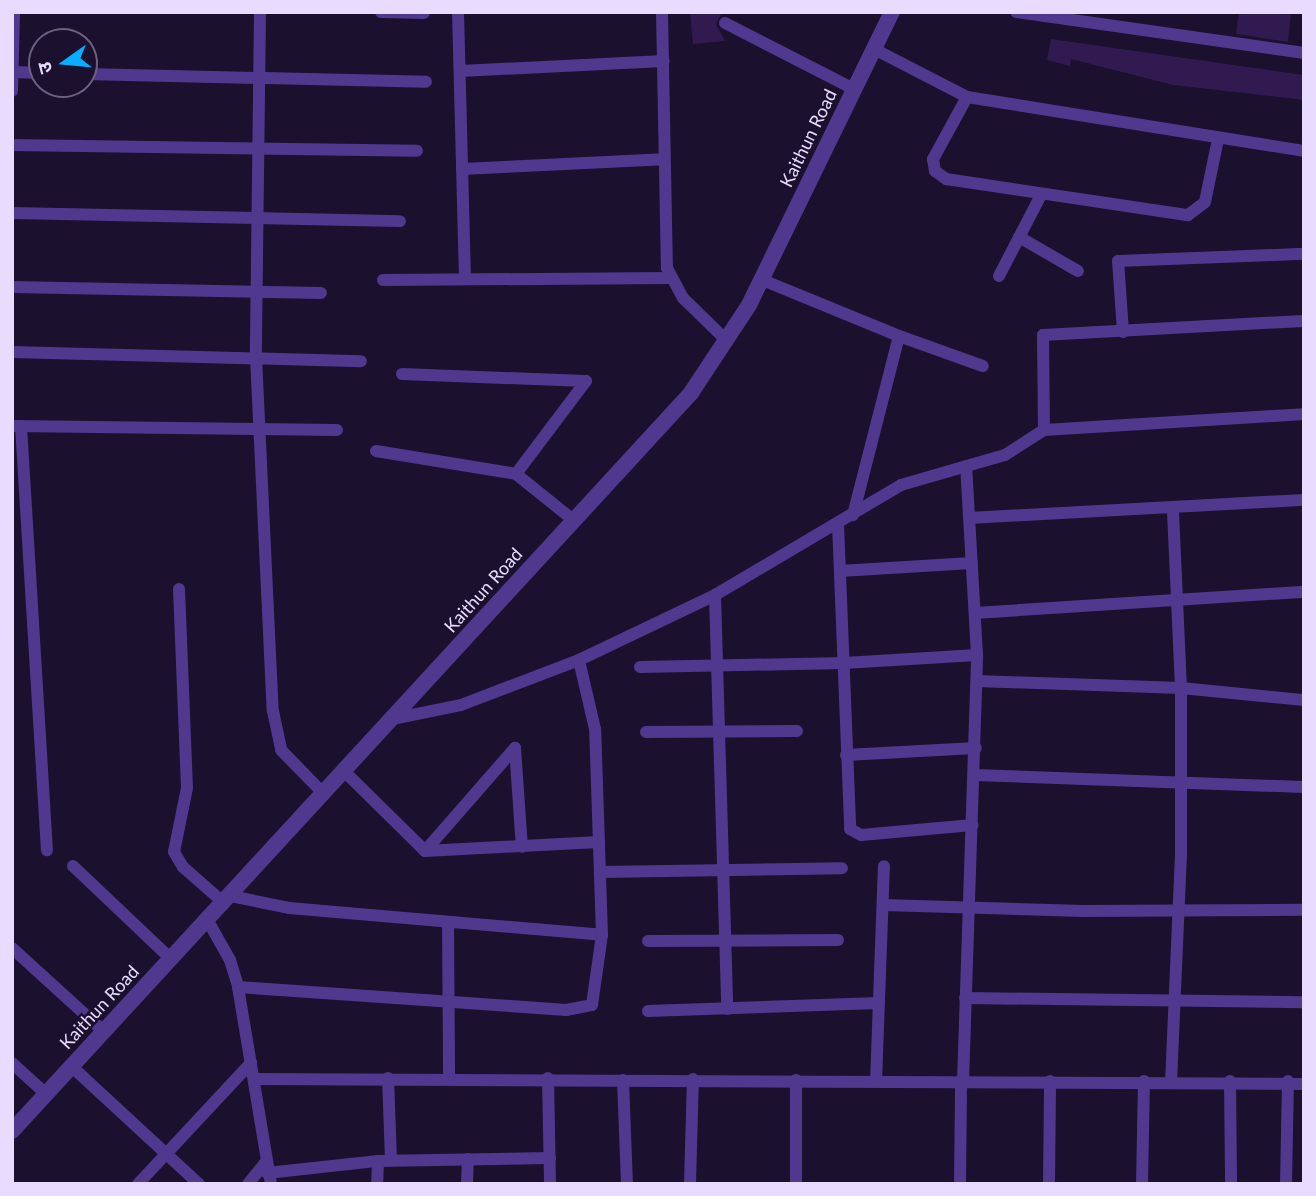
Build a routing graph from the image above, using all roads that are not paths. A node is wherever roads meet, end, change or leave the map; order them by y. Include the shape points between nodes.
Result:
1 (14, 12) edge
2 (260, 12) edge
3 (381, 12) edge
4 (458, 12) edge
5 (662, 12) edge
6 (892, 12) edge
7 (1016, 12) edge
8 (424, 13) edge
9 (725, 23) dead end
10 (874, 49) junction
11 (1304, 53) edge
12 (664, 61) junction
13 (460, 71) junction
14 (13, 72) edge
15 (98, 74) edge
16 (258, 77) junction
17 (426, 82) dead end
18 (853, 89) junction
19 (12, 91) edge
20 (967, 97) junction
21 (1218, 139) junction
22 (12, 145) edge
23 (258, 149) junction
24 (417, 151) dead end
25 (1304, 151) edge
26 (663, 159) junction
27 (462, 169) junction
28 (1041, 195) junction
29 (12, 213) edge
30 (258, 216) junction
31 (400, 221) dead end
32 (1019, 237) junction
33 (1304, 254) edge
34 (1079, 271) dead end
35 (999, 276) dead end
36 (669, 278) junction
37 (465, 279) junction
38 (760, 279) junction
39 (383, 280) dead end
40 (12, 287) edge
41 (257, 290) junction
42 (321, 293) dead end
43 (1304, 321) edge
44 (1123, 331) junction
45 (899, 336) junction
46 (727, 341) junction
47 (12, 352) edge
48 (256, 357) junction
49 (360, 361) dead end
50 (983, 366) dead end
51 (402, 374) dead end
52 (1304, 414) edge
53 (17, 426) edge
54 (337, 430) dead end
55 (1044, 430) junction
56 (259, 431) junction
57 (376, 451) dead end
58 (966, 466) junction
59 (516, 474) junction
60 (1304, 500) edge
61 (1173, 509) junction
62 (853, 515) junction
63 (969, 518) junction
64 (572, 519) junction
65 (838, 524) junction
66 (972, 563) junction
67 (840, 571) junction
68 (179, 589) dead end
69 (1304, 592) edge
70 (715, 595) junction
71 (1177, 598) junction
72 (975, 613) junction
73 (977, 654) junction
74 (579, 660) junction
75 (844, 663) junction
76 (717, 666) junction
77 (640, 667) dead end
78 (977, 681) junction
79 (1181, 688) junction
80 (1304, 700) edge
81 (392, 719) junction
82 (797, 730) dead end
83 (646, 732) dead end
84 (718, 732) junction
85 (976, 748) junction
86 (846, 755) junction
87 (345, 772) junction
88 (975, 775) junction
89 (1180, 781) junction
90 (1304, 787) edge
91 (324, 794) junction
92 (973, 825) junction
93 (599, 842) junction
94 (522, 847) junction
95 (47, 850) dead end
96 (425, 851) junction
97 (73, 866) dead end
98 (884, 866) dead end
99 (842, 868) dead end
100 (722, 870) junction
101 (600, 873) junction
102 (227, 899) junction
103 (883, 905) junction
104 (969, 908) junction
105 (1180, 910) junction
106 (1304, 910) edge
107 (208, 921) junction
108 (448, 922) junction
109 (602, 935) junction
110 (838, 940) dead end
111 (648, 941) dead end
112 (724, 941) junction
113 (12, 948) edge
114 (171, 959) junction
115 (238, 987) junction
116 (1176, 997) junction
117 (965, 998) junction
118 (449, 1002) junction
119 (1304, 1002) edge
120 (879, 1003) junction
121 (727, 1009) junction
122 (648, 1011) dead end
123 (102, 1030) junction
124 (12, 1063) edge
125 (251, 1063) junction
126 (70, 1065) junction
127 (449, 1077) junction
128 (388, 1078) junction
129 (548, 1078) junction
130 (255, 1079) junction
131 (694, 1079) junction
132 (623, 1080) junction
133 (796, 1080) junction
134 (962, 1081) junction
135 (1050, 1081) junction
136 (1143, 1081) junction
137 (1230, 1081) junction
138 (1288, 1081) junction
139 (876, 1082) junction
140 (1171, 1083) junction
141 (1304, 1084) edge
142 (45, 1093) junction
143 (12, 1130) edge
144 (167, 1153) junction
145 (550, 1158) junction
146 (468, 1160) junction
147 (384, 1161) junction
148 (268, 1173) edge
149 (138, 1184) edge
150 (199, 1184) edge
151 (248, 1184) edge
152 (377, 1184) edge
153 (467, 1184) edge
154 (550, 1184) edge
155 (627, 1184) edge
156 (690, 1184) edge
157 (796, 1184) edge
158 (960, 1184) edge
159 (1049, 1184) edge
160 (1142, 1184) edge
161 (1231, 1184) edge
162 (1286, 1184) edge

1 - 14 street
2 - 16 street
3 - 8 street
4 - 13 street
5 - 12 street
6 - 10 street, Kaithun Road
7 - 11 street
9 - 18 street
10 - 18 street, Kaithun Road
10 - 20 street
12 - 13 street
12 - 26 street
13 - 27 street
14 - 19 street
15 - 16 street
16 - 17 street
16 - 23 street
18 - 38 street, Kaithun Road
20 - 21 street
20 - 28 street via 937,148 935,171 946,179
21 - 25 street
21 - 28 street via 1205,202 1193,213 1180,215
22 - 23 street
23 - 24 street
23 - 30 street
26 - 27 street
26 - 36 street
27 - 37 street
28 - 32 street
29 - 30 street
30 - 31 street
30 - 41 street
32 - 34 street
32 - 35 street
33 - 44 street via 1118,261
36 - 37 street
36 - 46 street via 682,298
37 - 39 street
38 - 45 street
38 - 46 street, Kaithun Road
40 - 41 street
41 - 42 street
41 - 48 street
43 - 44 street
44 - 55 street via 1043,335
45 - 50 street
45 - 62 street
46 - 64 street, Kaithun Road via 691,393
47 - 48 street
48 - 49 street
48 - 56 street
51 - 59 street via 586,381
52 - 55 street
53 - 56 street
53 - 95 street
54 - 56 street
55 - 58 street via 1005,455
56 - 91 street via 275,730 288,759
57 - 59 street
58 - 62 street via 901,485
58 - 63 street
59 - 64 street
60 - 61 street
61 - 63 street
61 - 71 street
62 - 65 street
63 - 66 street
64 - 81 street, Kaithun Road
65 - 67 street
65 - 70 street
66 - 67 street
66 - 72 street
67 - 75 street
68 - 102 street via 187,788 174,852 183,867
69 - 71 street
70 - 74 street
70 - 76 street
71 - 72 street
71 - 79 street
72 - 73 street
73 - 75 street
73 - 78 street
74 - 81 street via 461,705
74 - 93 street via 595,729
75 - 76 street
75 - 86 street
76 - 77 street
76 - 84 street
78 - 79 street
78 - 85 street
79 - 80 street
79 - 89 street
81 - 87 street, Kaithun Road
82 - 84 street
83 - 84 street
84 - 100 street
85 - 86 street
85 - 88 street
86 - 92 street via 846,814 854,832
87 - 91 street, Kaithun Road
87 - 96 street
88 - 89 street
88 - 92 street
89 - 90 street
89 - 105 street
91 - 102 street, Kaithun Road
92 - 104 street
93 - 94 street
93 - 101 street
94 - 96 street
94 - 96 street via 515,748
97 - 114 street
98 - 103 street
99 - 100 street
100 - 101 street
100 - 112 street
101 - 109 street
102 - 107 street, Kaithun Road
102 - 108 street
103 - 104 street
103 - 120 street
104 - 105 street
104 - 117 street
105 - 106 street
105 - 116 street
107 - 114 street, Kaithun Road
107 - 115 street via 230,960
108 - 109 street
108 - 118 street
109 - 118 street via 597,994 588,1007 566,1010
110 - 112 street
111 - 112 street
112 - 121 street
113 - 123 street
114 - 123 street, Kaithun Road
115 - 118 street
115 - 125 street
116 - 117 street
116 - 119 street
116 - 140 street
117 - 134 street
118 - 127 street
120 - 121 street
120 - 139 street
121 - 122 street
123 - 126 street, Kaithun Road
124 - 142 street
125 - 130 street
125 - 144 street
126 - 142 street, Kaithun Road
126 - 144 street
127 - 128 street
127 - 129 street
128 - 130 street
128 - 147 street
129 - 132 street
129 - 145 street
130 - 148 street
131 - 132 street
131 - 133 street
131 - 156 street
132 - 155 street
133 - 139 street
133 - 157 street
134 - 135 street
134 - 139 street
134 - 158 street
135 - 136 street
135 - 159 street
136 - 140 street
136 - 160 street
137 - 138 street
137 - 140 street
137 - 161 street
138 - 141 street
138 - 162 street
142 - 143 street, Kaithun Road
144 - 149 street
144 - 150 street
145 - 146 street
145 - 154 street
146 - 147 street
146 - 153 street
147 - 148 street
147 - 152 street
148 - 151 street

